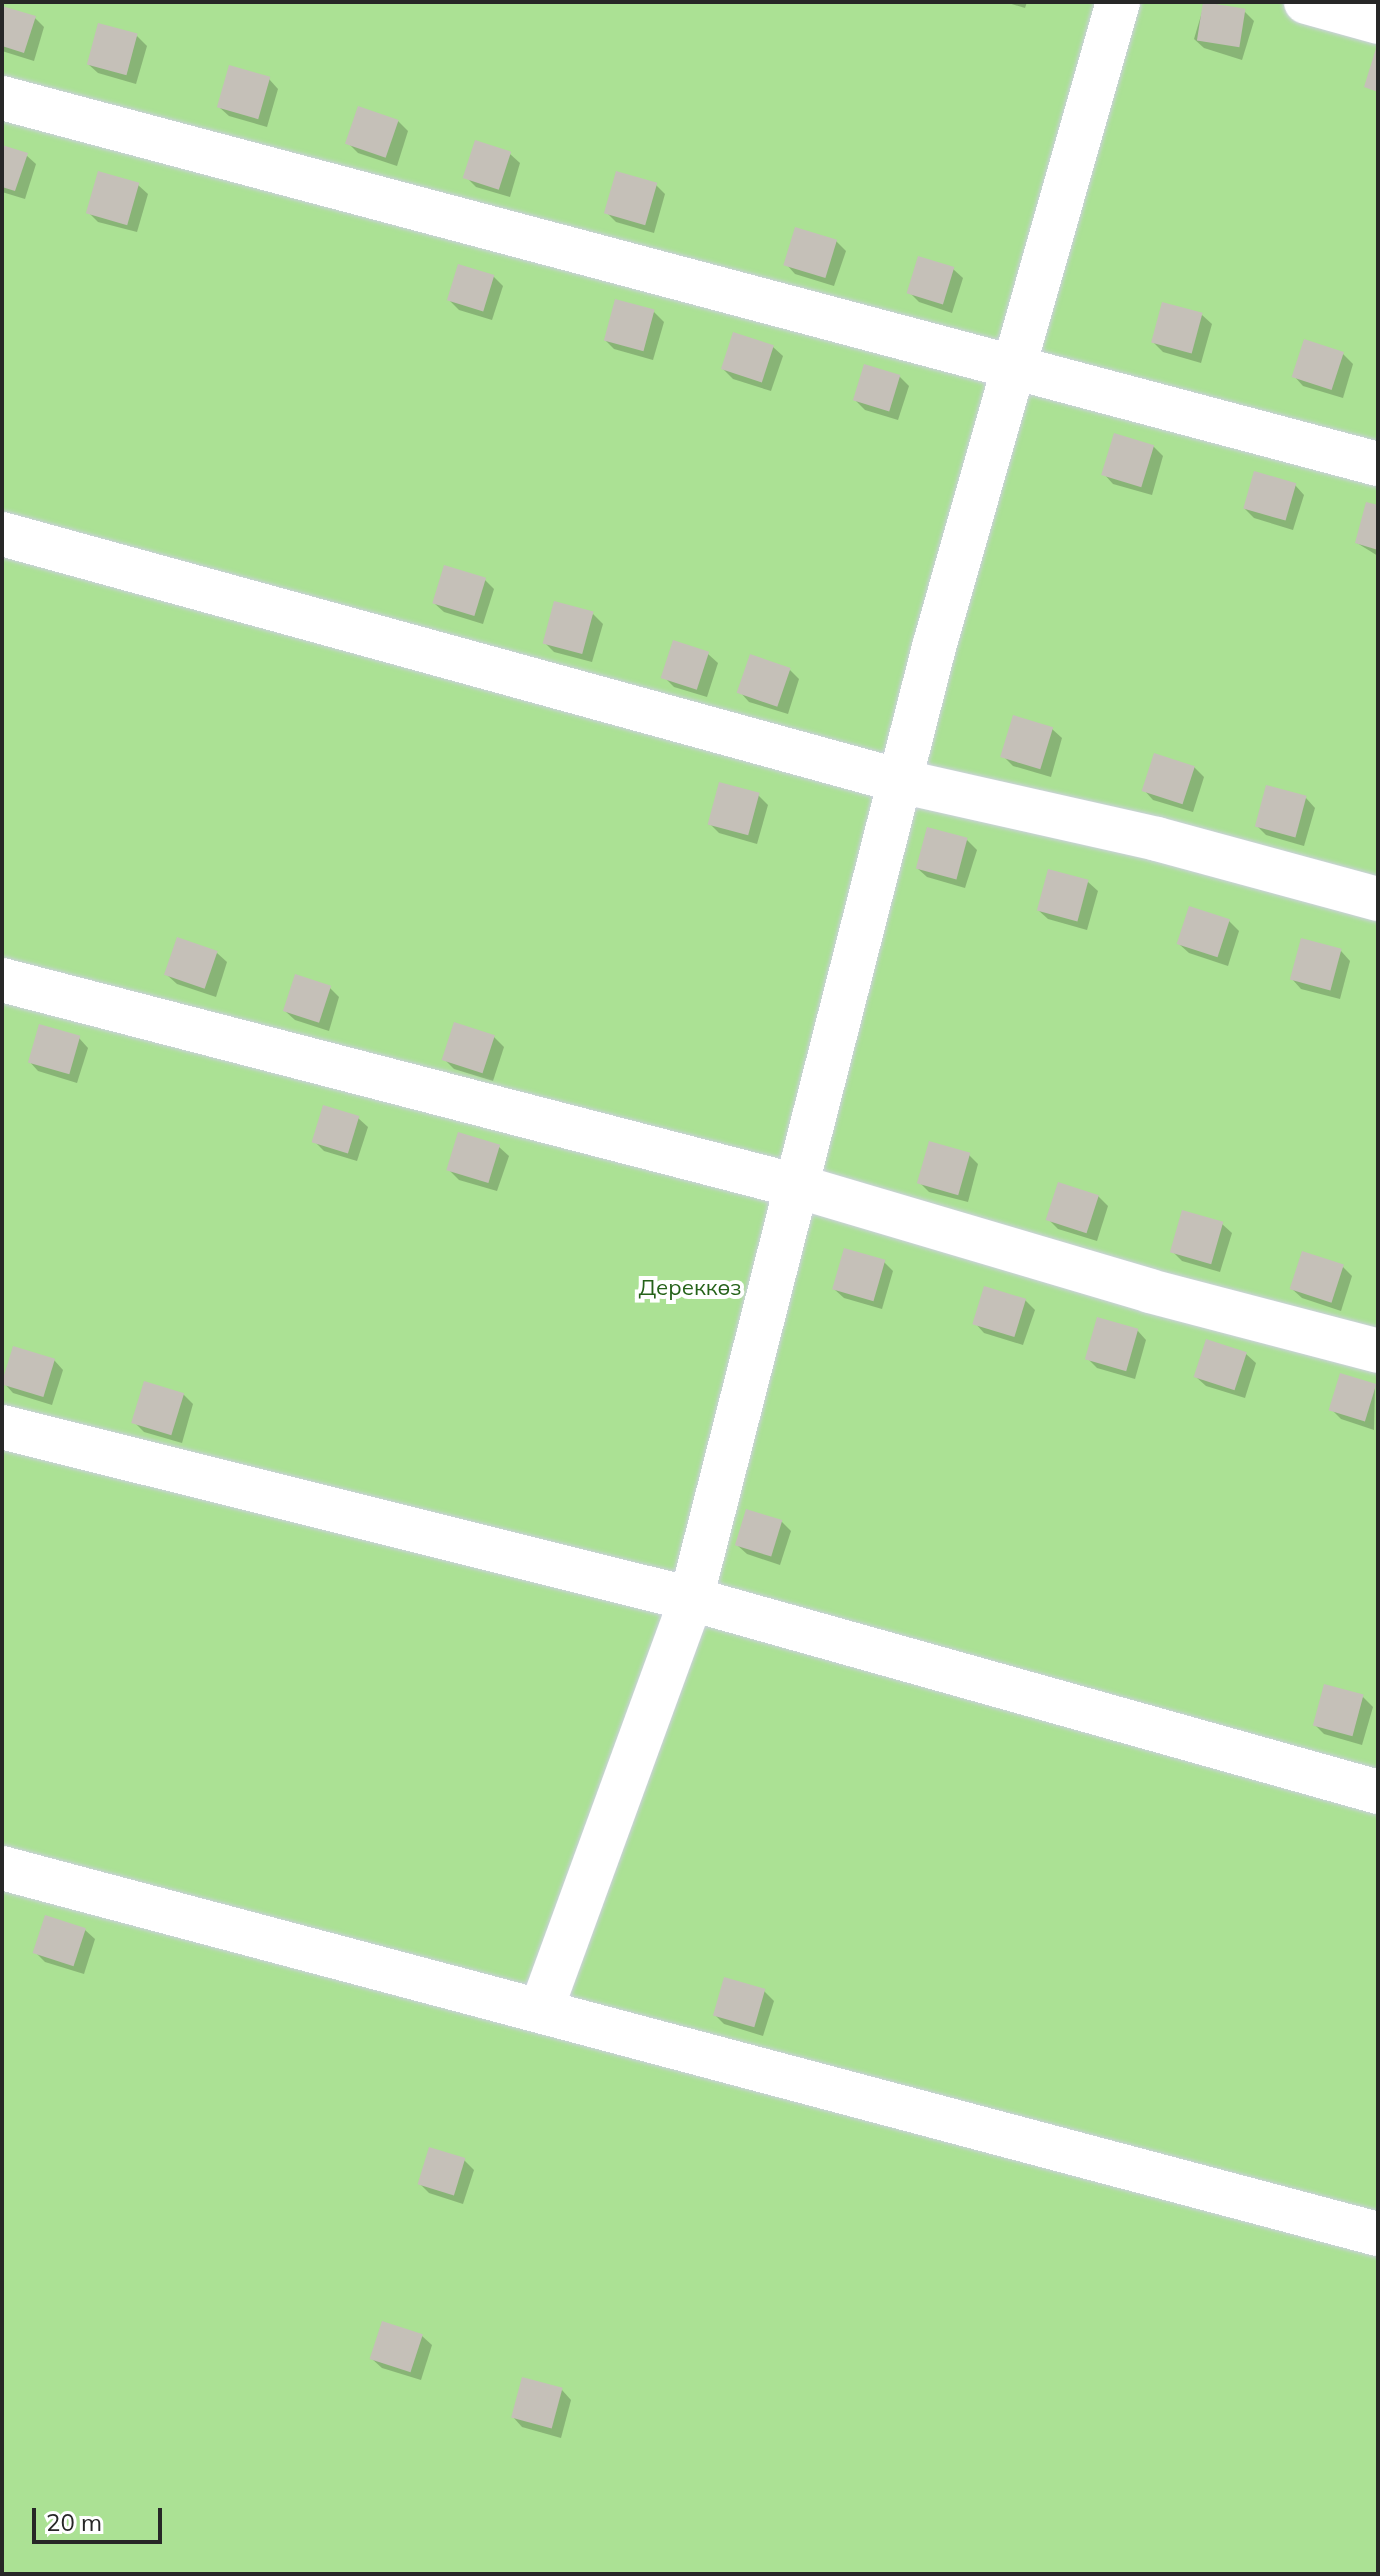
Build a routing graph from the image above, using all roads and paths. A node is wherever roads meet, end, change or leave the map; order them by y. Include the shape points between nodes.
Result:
1 (1118, 2) edge
2 (1306, 2) edge
3 (1378, 22) edge
4 (2, 98) edge
5 (1014, 369) junction
6 (1378, 464) edge
7 (2, 534) edge
8 (900, 781) junction
9 (1378, 899) edge
10 (2, 980) edge
11 (793, 1185) junction
12 (1378, 1351) edge
13 (2, 1427) edge
14 (691, 1599) junction
15 (1378, 1792) edge
16 (2, 1868) edge
17 (541, 2010) junction
18 (1378, 2234) edge

1 - 5 street
2 - 3 street
4 - 5 street
5 - 6 street
5 - 8 street
7 - 8 street
8 - 9 street via 1157,839
8 - 11 street
10 - 11 street
11 - 12 street via 1150,1291
11 - 14 street
13 - 14 street
14 - 15 street
14 - 17 street
16 - 17 street
17 - 18 street

